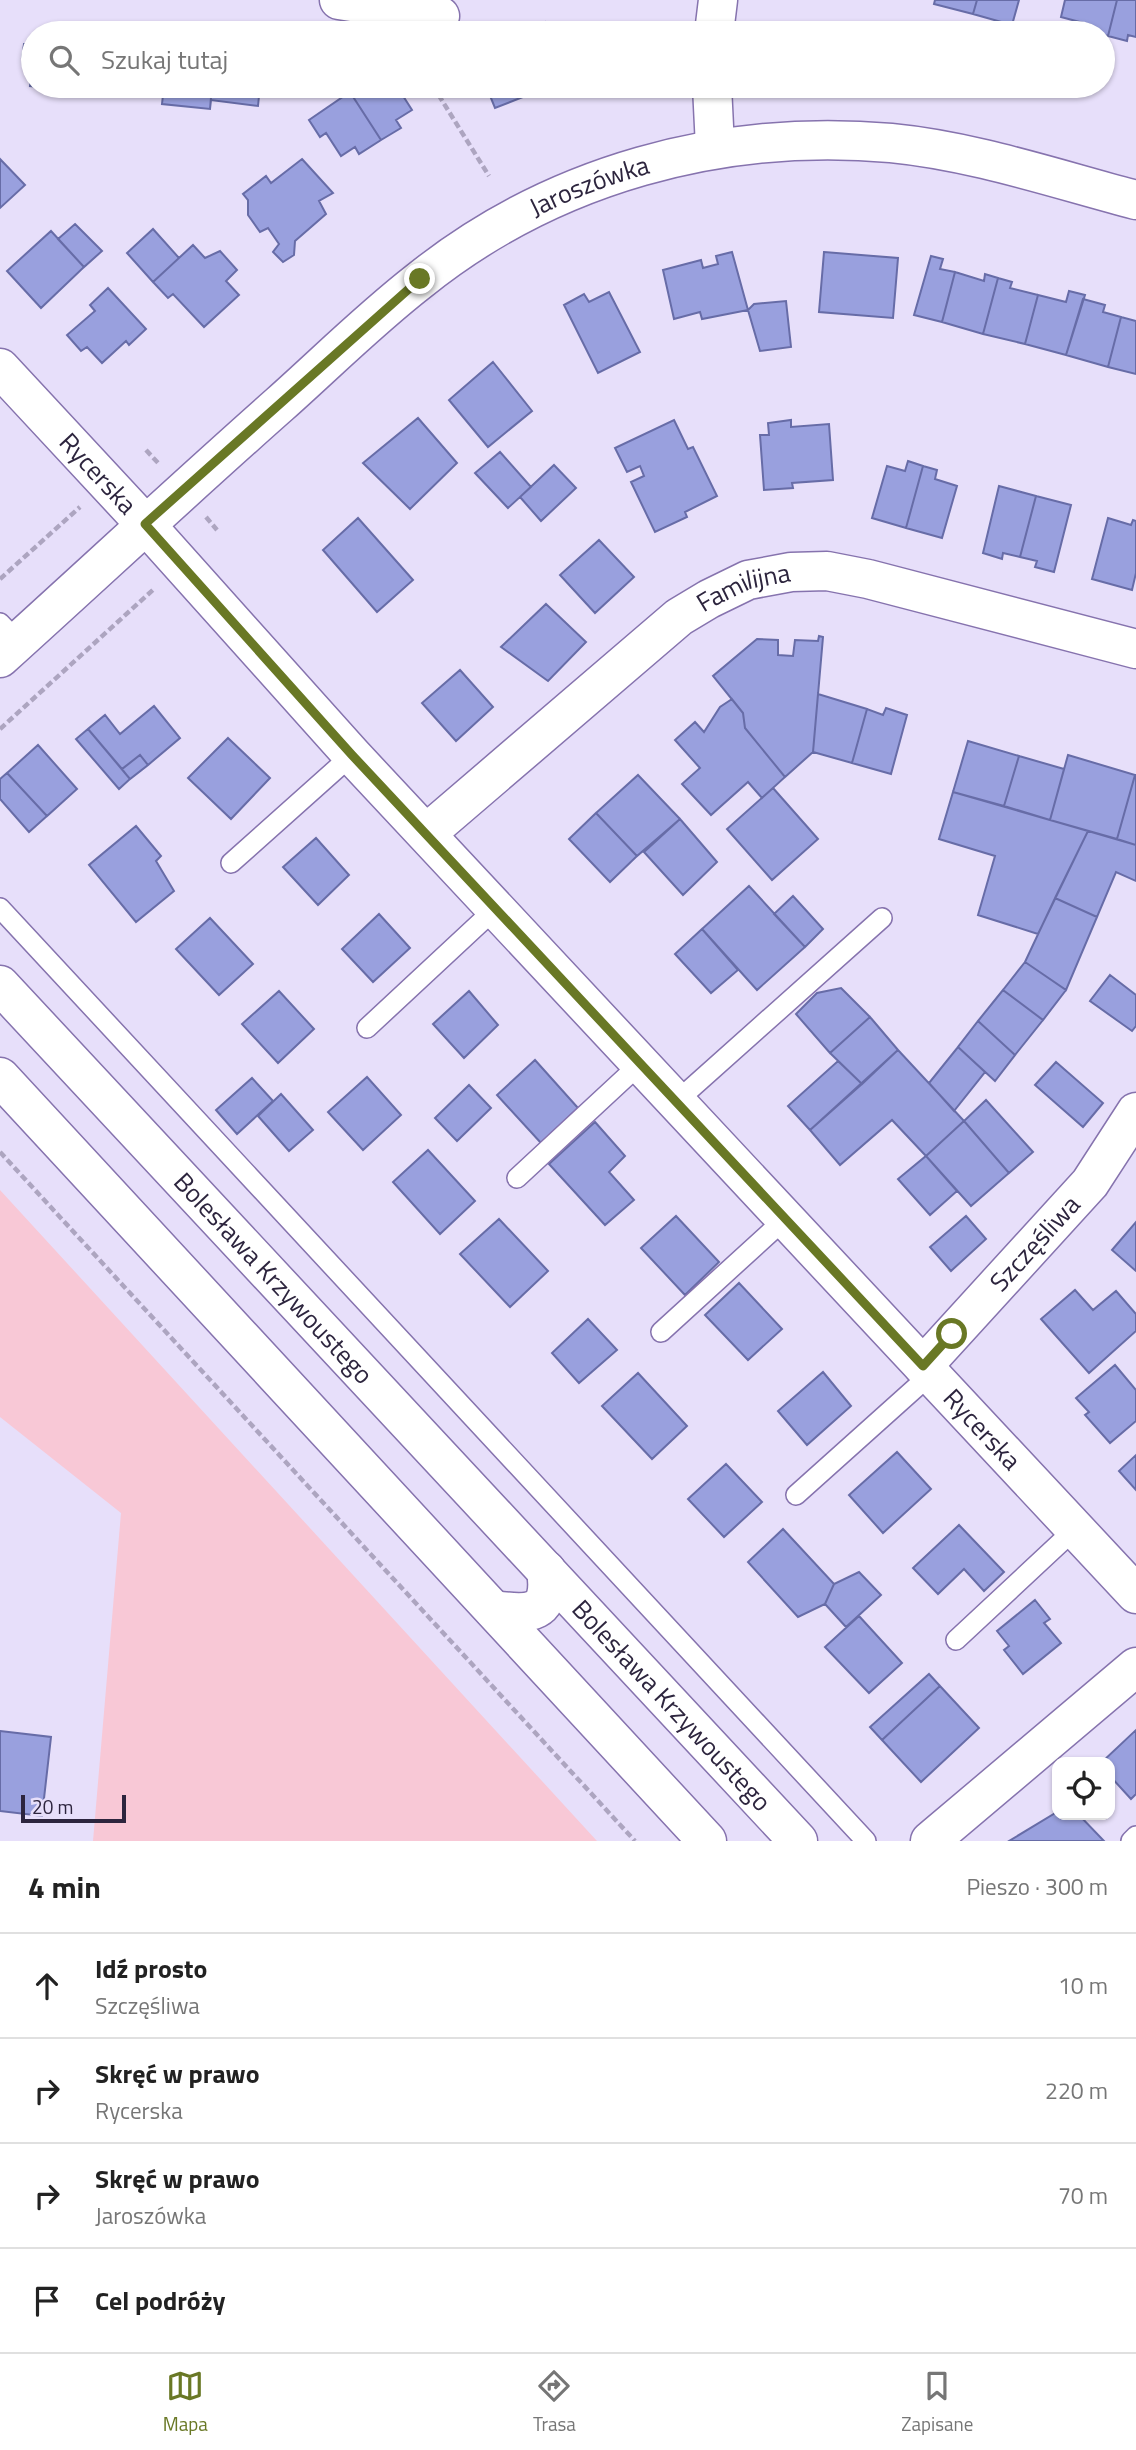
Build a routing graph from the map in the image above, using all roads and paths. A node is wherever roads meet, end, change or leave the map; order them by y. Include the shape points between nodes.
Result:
1 (339, 0) edge
2 (718, 0) edge
3 (440, 16) dead end
4 (715, 21) edge
5 (440, 98) edge
6 (713, 98) edge
7 (715, 147) junction
8 (489, 176) dead end
9 (1136, 200) edge
10 (0, 368) edge
11 (108, 484) junction
12 (145, 524) junction
13 (180, 565) junction
14 (0, 579) edge
15 (6, 641) edge
16 (1136, 649) edge
17 (0, 729) edge
18 (352, 755) junction
19 (427, 834) junction
20 (231, 863) dead end
21 (0, 908) edge
22 (496, 908) junction
23 (882, 918) dead end
24 (0, 985) edge
25 (367, 1028) dead end
26 (641, 1063) junction
27 (0, 1077) edge
28 (677, 1101) junction
29 (1136, 1112) edge
30 (0, 1152) edge
31 (517, 1178) dead end
32 (786, 1218) junction
33 (661, 1332) dead end
34 (927, 1370) junction
35 (796, 1495) dead end
36 (1075, 1529) junction
37 (546, 1570) junction
38 (1136, 1594) edge
39 (494, 1610) junction
40 (956, 1640) dead end
41 (1136, 1667) edge
42 (1136, 1836) edge
43 (635, 1841) edge
44 (708, 1841) edge
45 (798, 1841) edge
46 (866, 1841) edge
47 (930, 1841) edge
48 (1131, 1841) edge

1 - 3 street
2 - 4 street
5 - 8 path
6 - 7 street
7 - 9 street, Jaroszówka via 832,141 942,149
7 - 12 street, Jaroszówka via 642,165 568,191 497,228 420,279
10 - 11 street, Rycerska
11 - 12 street, Rycerska
11 - 14 path
12 - 13 street, Rycerska
12 - 15 street, Jaroszówka
13 - 17 path
13 - 18 street, Rycerska
16 - 19 street, Familijna via 867,579 803,572 748,580 679,617
18 - 19 street, Rycerska
18 - 20 lane
19 - 22 street, Rycerska
21 - 46 lane
22 - 25 lane
22 - 26 street, Rycerska
23 - 28 lane
24 - 37 street, Bolesława Krzywoustego
26 - 28 street, Rycerska
26 - 31 lane
27 - 39 street
28 - 32 street, Rycerska
29 - 34 street, Szczęśliwa via 1090,1183
30 - 43 path
32 - 33 lane
32 - 34 street, Rycerska
34 - 35 lane
34 - 36 street, Rycerska
36 - 38 street, Rycerska
36 - 40 lane
37 - 39 street, Bolesława Krzywoustego via 549,1588 545,1601 535,1609 522,1614
37 - 45 street, Bolesława Krzywoustego
39 - 44 street
41 - 47 street
42 - 48 lane

